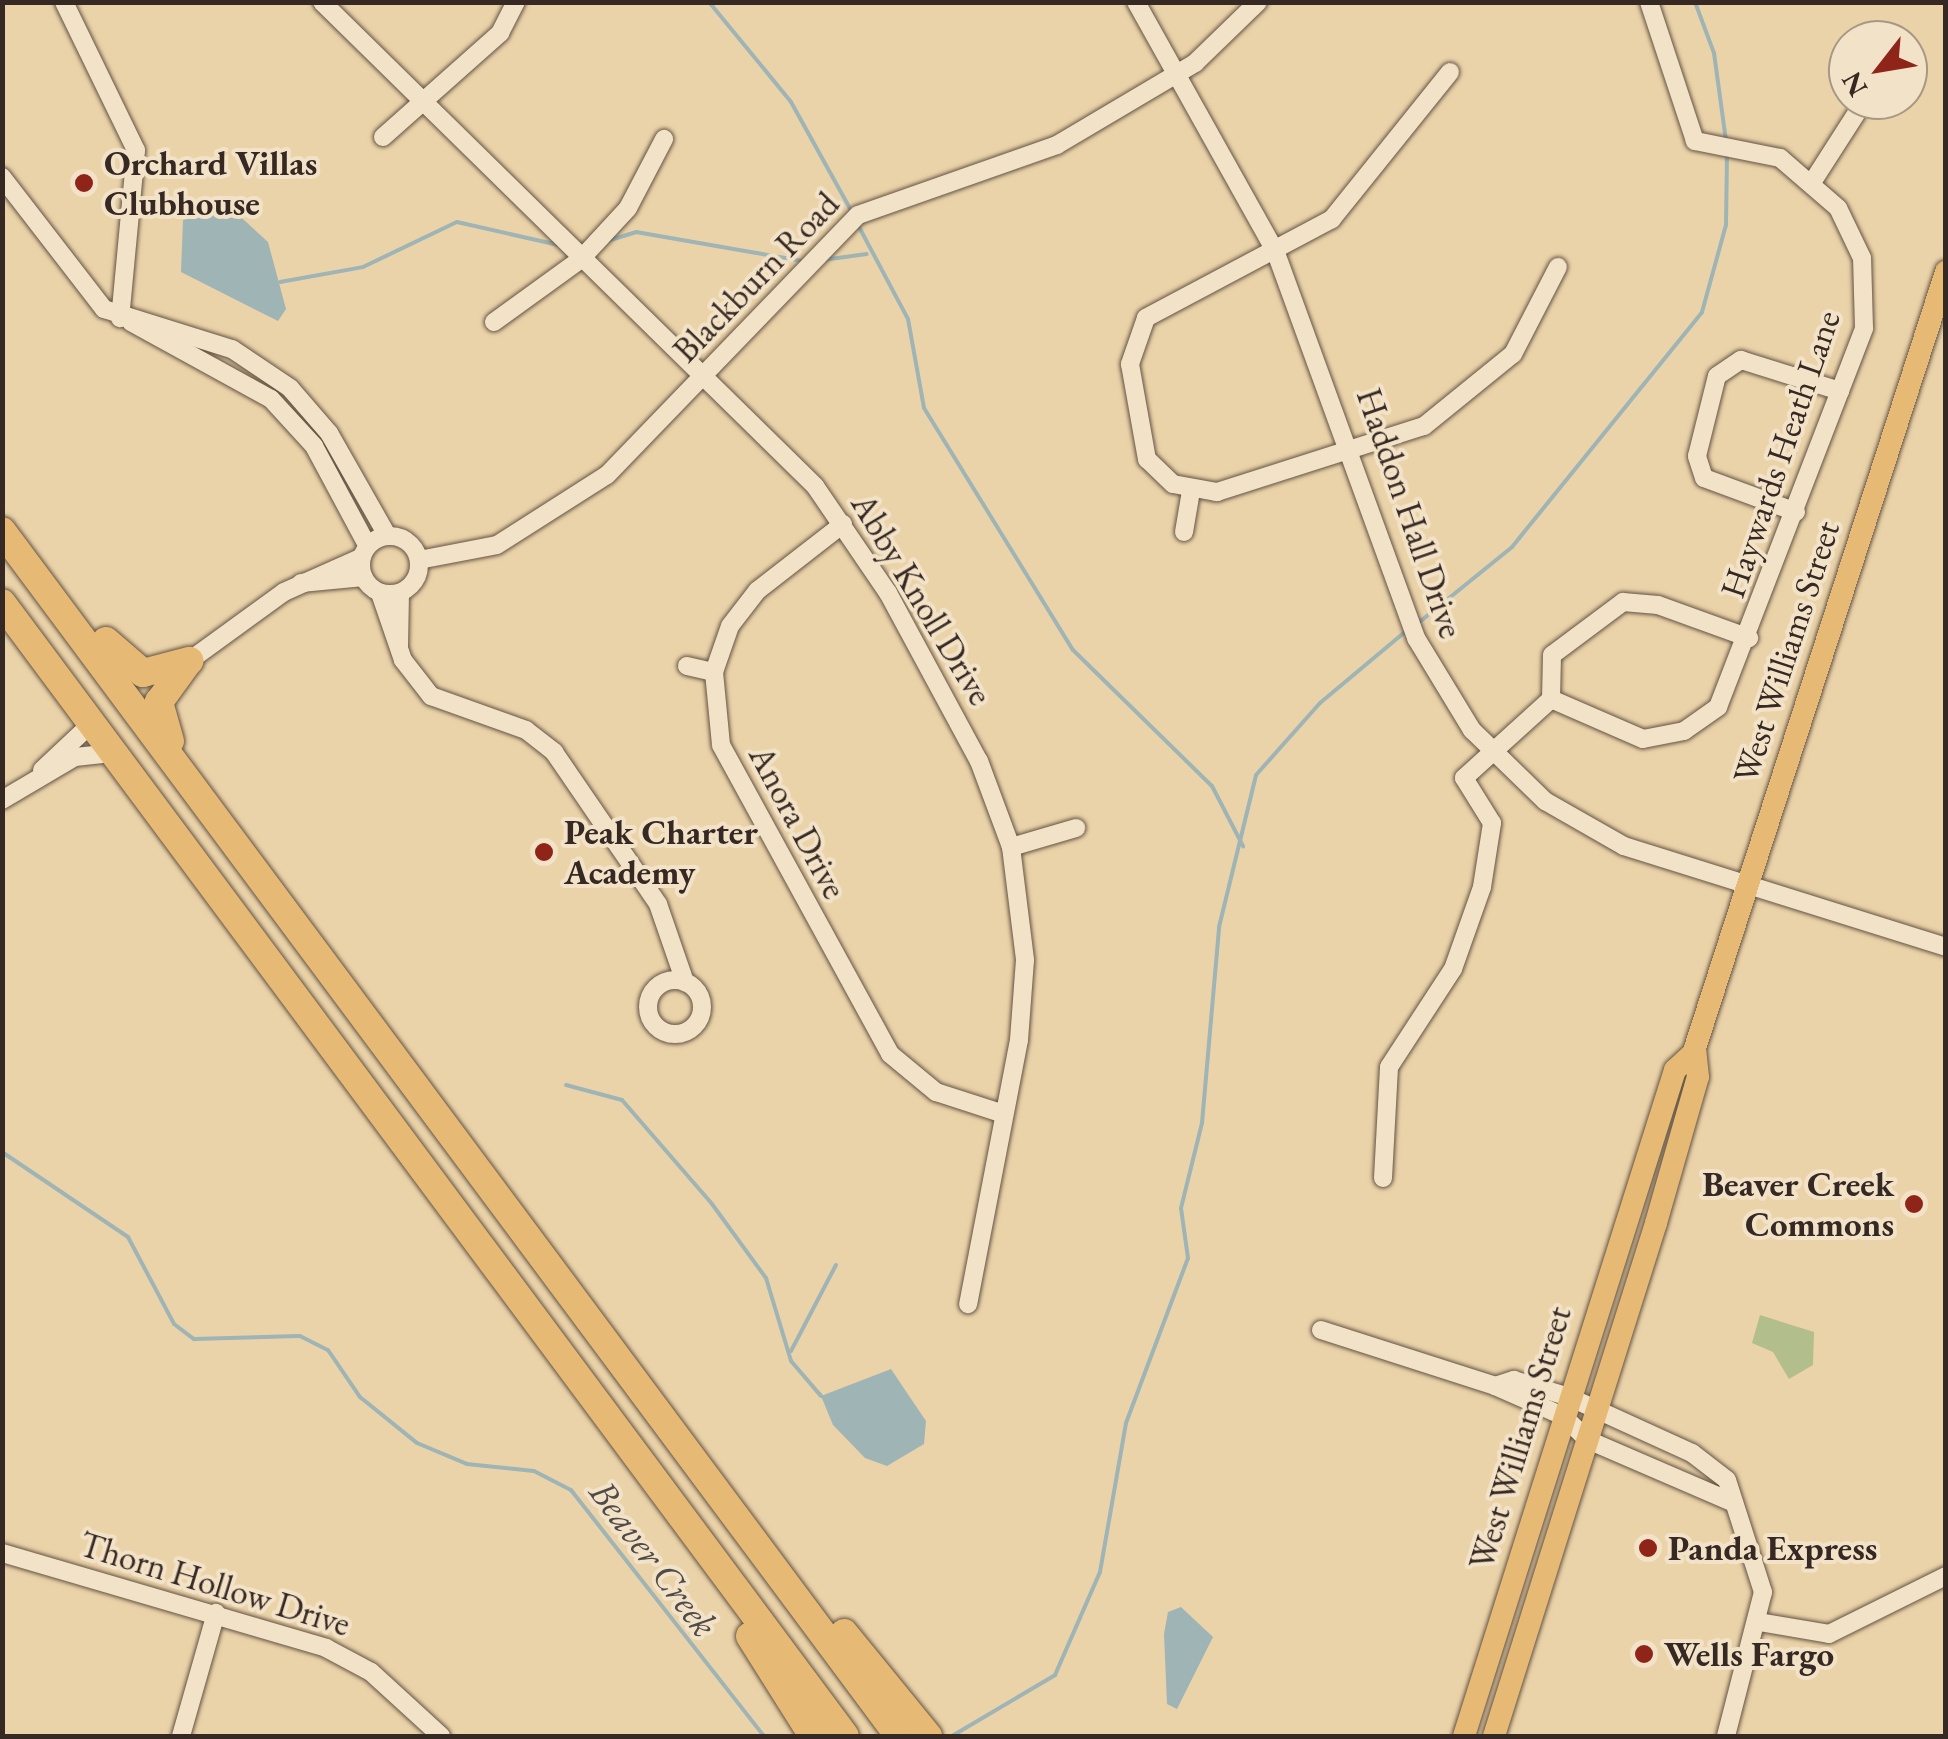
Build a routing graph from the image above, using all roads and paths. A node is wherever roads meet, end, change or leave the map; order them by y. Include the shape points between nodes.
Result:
1 (64, 2) edge
2 (322, 2) edge
3 (516, 2) edge
4 (1136, 2) edge
5 (1258, 2) edge
6 (1649, 2) edge
7 (1180, 72) junction
8 (1450, 72) dead end
9 (421, 104) junction
10 (1852, 120) edge
11 (383, 137) dead end
12 (664, 139) dead end
13 (2, 178) edge
14 (1814, 181) junction
15 (1276, 253) junction
16 (581, 259) junction
17 (1558, 267) dead end
18 (1946, 272) edge
19 (125, 320) junction
20 (494, 322) dead end
21 (260, 366) junction
22 (706, 373) junction
23 (250, 382) junction
24 (1840, 390) junction
25 (1355, 451) junction
26 (1191, 491) junction
27 (2, 508) edge
28 (1796, 512) junction
29 (844, 524) junction
30 (2, 531) edge
31 (1184, 532) dead end
32 (387, 535) junction
33 (364, 552) junction
34 (419, 560) junction
35 (364, 577) junction
36 (301, 584) junction
37 (380, 593) junction
38 (400, 593) junction
39 (2, 603) edge
40 (1750, 638) junction
41 (399, 646) junction
42 (189, 661) junction
43 (687, 666) dead end
44 (714, 672) junction
45 (1552, 698) junction
46 (92, 723) junction
47 (114, 753) junction
48 (1494, 753) junction
49 (38, 774) junction
50 (192, 784) junction
51 (2, 800) edge
52 (1076, 828) dead end
53 (1011, 847) junction
54 (1746, 887) junction
55 (297, 930) junction
56 (1946, 947) edge
57 (677, 981) dead end
58 (1693, 1053) junction
59 (1004, 1114) junction
60 (1383, 1178) dead end
61 (968, 1304) dead end
62 (1321, 1330) dead end
63 (1566, 1407) junction
64 (1596, 1417) junction
65 (677, 1440) junction
66 (1588, 1440) junction
67 (642, 1465) junction
68 (1734, 1503) junction
69 (2, 1553) edge
70 (1946, 1576) edge
71 (216, 1613) junction
72 (1759, 1622) junction
73 (181, 1736) edge
74 (441, 1736) edge
75 (813, 1736) edge
76 (845, 1736) edge
77 (898, 1736) edge
78 (928, 1736) edge
79 (1464, 1736) edge
80 (1494, 1736) edge
81 (1726, 1736) edge

1 - 19 street via 136,150
2 - 9 street, Abby Knoll Drive
3 - 9 street via 500,33
4 - 7 street, Haddon Hall Drive
5 - 7 street, Blackburn Road
6 - 14 street, Haywards Heath Lane via 1695,141 1756,147
7 - 15 street, Haddon Hall Drive
7 - 22 street, Blackburn Road via 1037,155 858,214
8 - 15 street via 1344,208
9 - 11 street
9 - 16 street, Abby Knoll Drive
10 - 14 street
12 - 16 street via 628,208
13 - 19 street via 88,294
14 - 24 street, Haywards Heath Lane via 1848,224 1866,280 1864,328
15 - 25 street, Haddon Hall Drive
15 - 26 street via 1168,302 1135,337 1140,442 1157,471
16 - 20 street
16 - 22 street, Abby Knoll Drive
17 - 25 street via 1524,338 1484,384 1437,420
18 - 54 main road, West Williams Street
19 - 21 street via 204,338
19 - 23 street
21 - 23 street
21 - 32 street via 313,412
22 - 29 street, Abby Knoll Drive
22 - 34 street, Blackburn Road via 563,508 477,552
23 - 33 street via 314,446
24 - 28 street, Haywards Heath Lane
24 - 28 street via 1741,360 1717,376 1697,456 1704,478
25 - 26 street
25 - 48 street, Haddon Hall Drive via 1416,638 1456,710
26 - 31 street
27 - 42 highway via 124,664 149,673
28 - 40 street, Haywards Heath Lane
29 - 44 street, Anora Drive via 757,591 730,626
29 - 53 street, Abby Knoll Drive via 979,761
30 - 50 highway
32 - 33 street
32 - 34 street via 411,544
33 - 35 street
33 - 36 street
34 - 38 street
35 - 36 street
35 - 37 street
36 - 42 street
37 - 38 street
37 - 41 street
38 - 41 street
39 - 46 highway
40 - 45 street, Haywards Heath Lane via 1718,706 1671,736 1629,736
40 - 45 street via 1658,605 1623,602 1552,655 1544,671
41 - 57 street via 431,696 526,730 554,752 670,927
42 - 50 highway via 159,709
43 - 44 street
44 - 59 street, Anora Drive via 716,726 730,766 878,1037 936,1092
45 - 48 street
46 - 47 highway
46 - 49 street
46 - 55 highway via 122,722 132,730
47 - 49 street
47 - 67 highway
48 - 54 street, Haddon Hall Drive via 1577,822
48 - 60 street via 1464,778 1492,823 1482,888 1453,969 1384,1082
49 - 51 street
50 - 55 highway
52 - 53 street
53 - 59 street, Abby Knoll Drive via 1025,960
54 - 56 street, Haddon Hall Drive
54 - 58 main road, West Williams Street
55 - 65 highway
58 - 63 main road, West Williams Street via 1675,1070
58 - 64 main road, West Williams Street via 1698,1077
59 - 61 street, Abby Knoll Drive
62 - 63 street
63 - 64 street
63 - 66 street
63 - 79 main road, West Williams Street
64 - 66 main road, West Williams Street
64 - 68 street via 1692,1453 1726,1480
65 - 77 highway
65 - 78 highway
66 - 68 street
66 - 80 main road, West Williams Street
67 - 75 highway
67 - 76 highway
68 - 72 street via 1760,1566
69 - 71 street, Thorn Hollow Drive
70 - 72 street via 1829,1634
71 - 73 street
71 - 74 street, Thorn Hollow Drive via 350,1659
72 - 81 street

